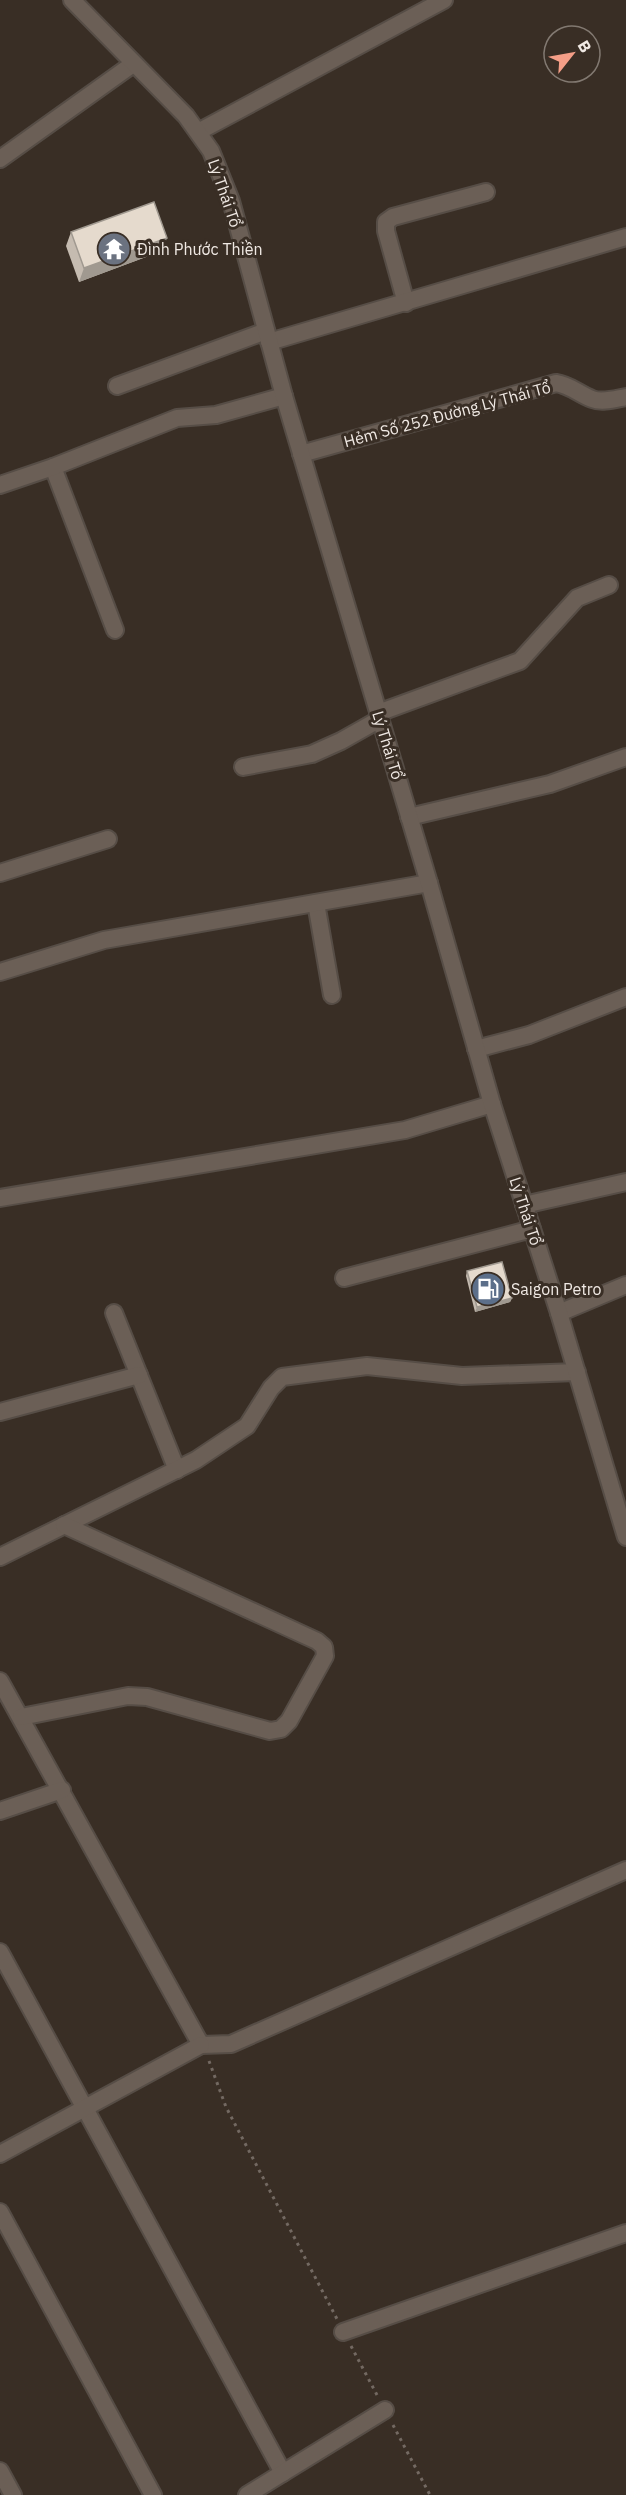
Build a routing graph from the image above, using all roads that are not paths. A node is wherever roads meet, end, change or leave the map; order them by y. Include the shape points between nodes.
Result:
1 (72, 0) edge
2 (444, 0) edge
3 (133, 64) junction
4 (198, 132) junction
5 (0, 159) edge
6 (486, 192) dead end
7 (626, 237) edge
8 (406, 303) junction
9 (268, 337) junction
10 (117, 386) dead end
11 (284, 396) junction
12 (626, 397) edge
13 (301, 454) junction
14 (53, 466) junction
15 (0, 485) edge
16 (609, 585) dead end
17 (115, 630) dead end
18 (379, 716) junction
19 (626, 757) edge
20 (243, 767) dead end
21 (409, 817) junction
22 (108, 839) dead end
23 (0, 873) edge
24 (429, 883) junction
25 (316, 903) junction
26 (0, 972) edge
27 (332, 995) dead end
28 (626, 997) edge
29 (476, 1049) junction
30 (492, 1104) junction
31 (626, 1182) edge
32 (0, 1198) edge
33 (524, 1205) junction
34 (532, 1229) junction
35 (344, 1278) dead end
36 (626, 1286) edge
37 (114, 1313) dead end
38 (559, 1313) junction
39 (577, 1372) junction
40 (139, 1375) junction
41 (0, 1412) edge
42 (177, 1470) junction
43 (64, 1525) junction
44 (626, 1536) edge
45 (0, 1557) edge
46 (0, 1681) edge
47 (21, 1717) junction
48 (62, 1790) junction
49 (0, 1811) edge
50 (626, 1870) edge
51 (0, 1952) edge
52 (201, 2045) junction
53 (86, 2107) junction
54 (0, 2154) edge
55 (0, 2212) edge
56 (626, 2233) edge
57 (343, 2332) road end
58 (385, 2410) road end
59 (0, 2471) edge
60 (283, 2473) junction
61 (13, 2495) edge
62 (153, 2495) edge
63 (247, 2495) edge

1 - 3 street, Lý Thái Tổ
2 - 4 street
3 - 4 street, Lý Thái Tổ
3 - 5 street
4 - 9 street, Lý Thái Tổ via 211,151 231,201
6 - 8 street via 386,222
7 - 8 street
8 - 9 street
9 - 10 street
9 - 11 street, Lý Thái Tổ
11 - 13 street, Lý Thái Tổ
11 - 14 street via 216,416 177,418
12 - 13 street, Hẻm Số 252 Đường Lý Thái Tổ via 592,399 556,383
13 - 18 street, Lý Thái Tổ
14 - 15 street
14 - 17 street
16 - 18 street via 577,598 520,660
18 - 20 street via 342,741 312,754
18 - 21 street, Lý Thái Tổ
19 - 21 street via 550,784
21 - 24 street, Lý Thái Tổ
22 - 23 street
24 - 25 street
24 - 29 street, Lý Thái Tổ
25 - 26 street via 104,940
25 - 27 street
28 - 29 street via 529,1035
29 - 30 street, Lý Thái Tổ
30 - 32 street via 405,1130
30 - 33 street, Lý Thái Tổ
31 - 33 street
33 - 34 street, Lý Thái Tổ
34 - 35 street
34 - 38 street, Lý Thái Tổ
36 - 38 street
37 - 40 street
38 - 39 street, Lý Thái Tổ
39 - 42 street via 462,1376 367,1366 282,1377 246,1426
39 - 44 street, Lý Thái Tổ
40 - 41 street
40 - 42 street
42 - 43 street
43 - 45 street
43 - 47 street via 317,1641 324,1647 325,1656 281,1730 270,1731 147,1697 128,1696
46 - 47 street
47 - 48 street
48 - 49 street
48 - 52 street
50 - 52 street via 231,2044
51 - 53 street
52 - 53 street
53 - 54 street
53 - 60 street
55 - 62 street
56 - 57 street
58 - 60 street
59 - 61 street
60 - 63 street

